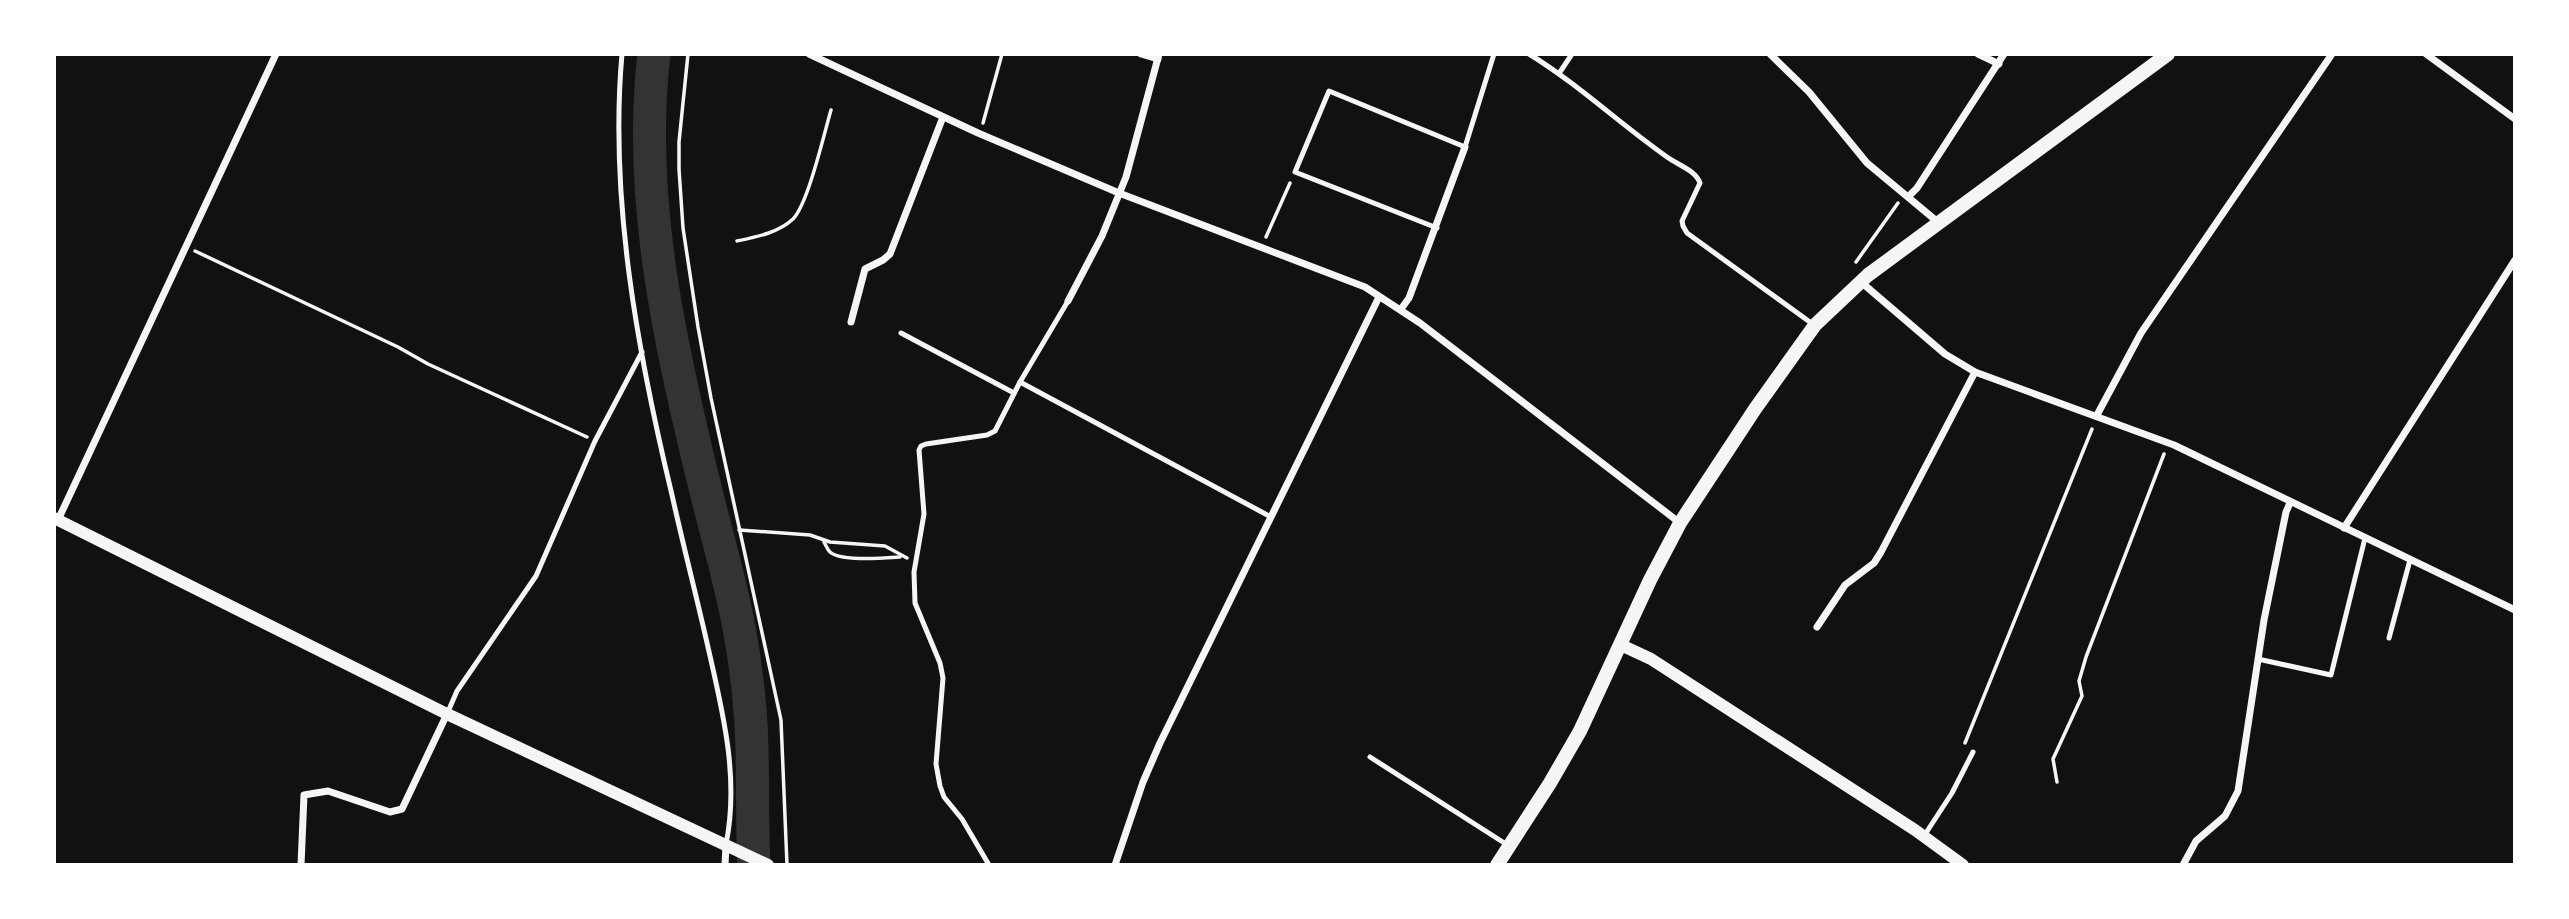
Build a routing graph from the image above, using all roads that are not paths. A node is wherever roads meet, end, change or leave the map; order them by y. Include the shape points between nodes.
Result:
1 (276, 54) edge
2 (622, 54) edge
3 (809, 54) edge
4 (1141, 54) edge
5 (1494, 54) edge
6 (1529, 54) edge
7 (1572, 54) edge
8 (1770, 54) edge
9 (1978, 54) edge
10 (2004, 54) edge
11 (2168, 54) edge
12 (2332, 54) edge
13 (2426, 54) edge
14 (1158, 57) edge
15 (1999, 65) junction
16 (1560, 72) junction
17 (943, 117) junction
18 (2515, 119) edge
19 (1465, 147) junction
20 (1119, 192) junction
21 (1909, 196) junction
22 (1939, 223) junction
23 (1437, 228) junction
24 (2515, 260) edge
25 (1860, 282) junction
26 (1379, 297) junction
27 (1068, 301) joint
28 (1401, 309) junction
29 (851, 322) dead end
30 (1815, 326) junction
31 (901, 333) dead end
32 (642, 352) junction
33 (1975, 372) junction
34 (1020, 382) junction
35 (1014, 393) junction
36 (2097, 415) junction
37 (2290, 503) junction
38 (1271, 517) junction
39 (56, 519) edge
40 (1680, 523) junction
41 (2344, 528) junction
42 (2364, 538) junction
43 (2410, 560) junction
44 (2515, 610) edge
45 (1817, 627) dead end
46 (2389, 638) dead end
47 (1621, 645) junction
48 (2258, 659) junction
49 (447, 714) junction
50 (1973, 752) dead end
51 (1370, 757) dead end
52 (1924, 836) junction
53 (1509, 846) junction
54 (730, 847) junction
55 (1957, 863) edge
56 (301, 865) edge
57 (725, 865) edge
58 (768, 865) edge
59 (989, 865) edge
60 (1115, 865) edge
61 (1497, 865) edge
62 (2183, 865) edge

1 - 39 street
2 - 32 lane via 618,161
3 - 17 street
4 - 14 street
5 - 19 lane
6 - 16 lane
7 - 16 lane
8 - 21 street via 1809,92 1867,163
9 - 15 street
10 - 15 street
11 - 22 main road
12 - 36 street via 2141,333
13 - 18 street
14 - 20 street
15 - 21 street
16 - 30 lane via 1698,178 1698,191 1682,221 1687,233
17 - 20 street
17 - 29 street via 890,254 865,269
19 - 23 street
19 - 23 lane via 1329,92 1295,172
20 - 26 street via 1365,286
20 - 27 street
21 - 22 street
22 - 25 main road
23 - 28 street
24 - 41 street
25 - 30 main road
25 - 33 street via 1945,354
26 - 28 street
26 - 38 street
27 - 34 lane
28 - 40 street
30 - 40 main road
31 - 35 lane
32 - 49 lane via 595,441 536,576 457,691
32 - 54 lane via 721,704 731,771
33 - 36 street
33 - 45 street via 1881,552 1845,585
34 - 35 lane
34 - 38 lane
35 - 59 lane via 991,434 919,450 923,525 914,572 915,603 943,678 937,775 944,797
36 - 37 street via 2174,445
37 - 41 street
37 - 48 street
38 - 60 street via 1143,782
39 - 49 street
40 - 47 main road
41 - 42 street
42 - 43 street
42 - 48 lane via 2331,675
43 - 44 street
43 - 46 lane
47 - 52 street via 1651,659
47 - 53 main road via 1567,755
48 - 62 street via 2238,791 2225,816 2196,841
49 - 54 street
49 - 56 street via 402,809 390,812 328,791 304,795
50 - 52 lane
51 - 53 lane
52 - 55 street
53 - 61 main road
54 - 57 street
54 - 58 street

